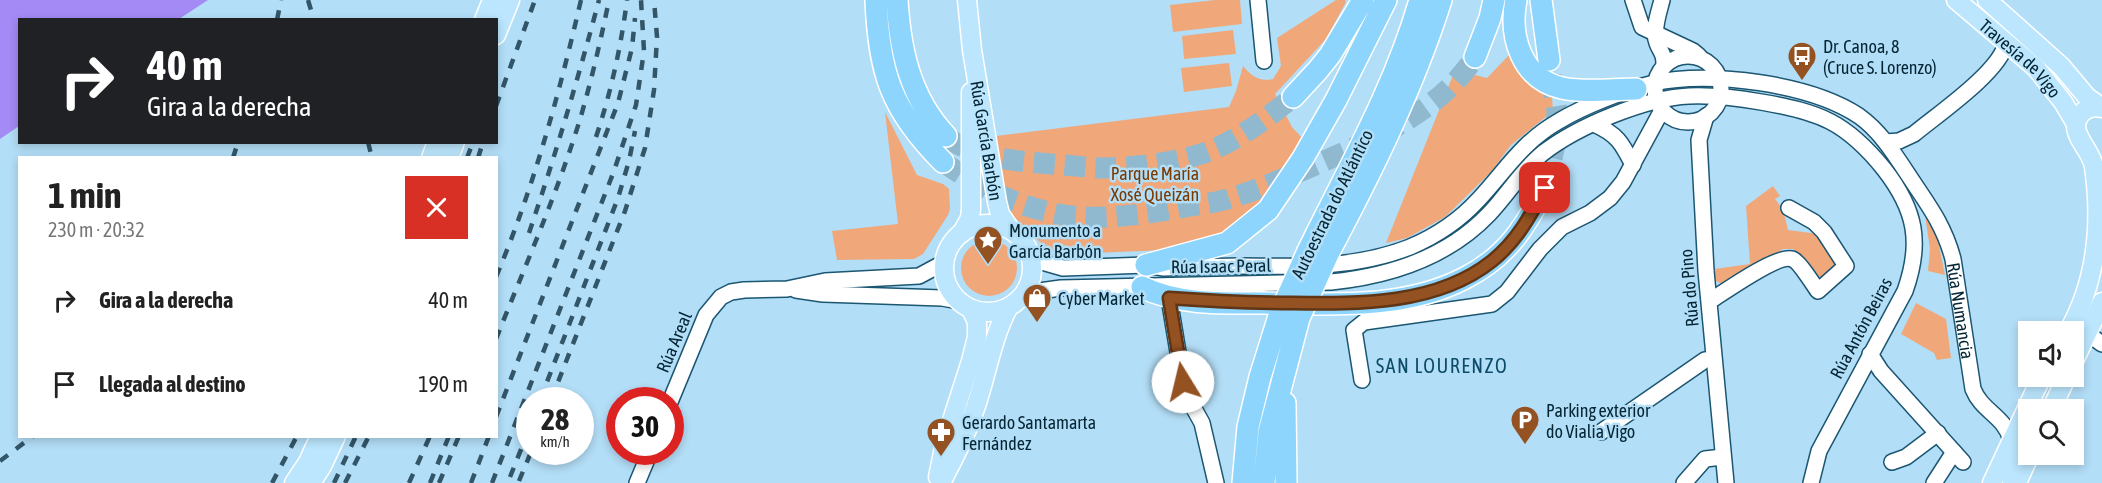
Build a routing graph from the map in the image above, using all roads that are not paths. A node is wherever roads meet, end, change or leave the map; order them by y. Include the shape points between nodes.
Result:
1 (492, 0) edge
2 (510, 0) edge
3 (876, 0) edge
4 (897, 0) edge
5 (967, 0) edge
6 (1258, 0) edge
7 (1363, 0) edge
8 (1386, 0) edge
9 (1420, 0) edge
10 (1441, 0) edge
11 (1494, 0) edge
12 (1516, 0) edge
13 (1541, 0) edge
14 (1633, 0) edge
15 (1662, 0) edge
16 (1956, 0) edge
17 (1988, 0) edge
18 (485, 18) edge
19 (498, 30) edge
20 (1655, 33) junction
21 (2006, 44) junction
22 (972, 50) junction
23 (1475, 57) tunnel mouth
24 (1701, 58) junction
25 (1549, 60) tunnel mouth
26 (1264, 61) dead end
27 (1664, 65) junction
28 (1720, 80) junction
29 (1646, 86) junction
30 (1720, 96) junction
31 (1293, 97) tunnel mouth
32 (1660, 106) junction
33 (2102, 107) edge
34 (1706, 116) junction
35 (1594, 124) junction
36 (2079, 132) junction
37 (946, 136) tunnel mouth
38 (1886, 142) junction
39 (2102, 145) edge
40 (943, 162) tunnel mouth
41 (1633, 165) junction
42 (1545, 188) tunnel mouth
43 (1789, 208) dead end
44 (1010, 230) junction
45 (962, 233) junction
46 (1318, 252) junction
47 (1030, 255) junction
48 (945, 261) junction
49 (1146, 264) junction
50 (1142, 287) junction
51 (787, 288) junction
52 (1025, 293) junction
53 (1169, 298) junction
54 (1710, 301) junction
55 (2102, 302) edge
56 (965, 305) junction
57 (1008, 308) junction
58 (1290, 316) junction
59 (2074, 321) edge
60 (2095, 338) edge
61 (2084, 350) edge
62 (1869, 354) junction
63 (1714, 358) junction
64 (1286, 364) junction
65 (1362, 380) dead end
66 (676, 387) edge
67 (2037, 387) edge
68 (1601, 432) dead end
69 (1938, 433) junction
70 (319, 438) edge
71 (335, 438) edge
72 (2011, 440) junction
73 (1723, 457) junction
74 (1892, 462) dead end
75 (645, 465) edge
76 (2025, 465) edge
77 (294, 483) edge
78 (311, 483) edge
79 (637, 483) edge
80 (936, 483) edge
81 (941, 483) edge
82 (1216, 483) edge
83 (1243, 483) edge
84 (1264, 483) edge
85 (1286, 483) edge
86 (1684, 483) edge
87 (1726, 483) edge
88 (1811, 483) edge
89 (1934, 483) edge
90 (1992, 483) edge
91 (2012, 483) edge
92 (2017, 483) edge

1 - 18 main road
2 - 19 main road
3 - 40 highway via 883,70 892,94 908,121
4 - 37 highway via 905,64 912,84 934,124
5 - 22 main road, Rúa García Barbón
6 - 26 street
7 - 31 highway via 1330,55
8 - 49 highway via 1331,110 1268,210 1227,243
9 - 46 highway, Autoestrada do Atlántico via 1409,37
10 - 46 highway, Autoestrada do Atlántico via 1428,41 1368,180
11 - 23 highway
12 - 29 highway via 1513,15 1517,45 1523,60 1540,79 1563,88 1585,90
13 - 25 highway
14 - 20 street via 1642,27
15 - 20 street
16 - 21 main road, Travesía de Vigo
17 - 33 main road, Travesía de Vigo
20 - 24 street
20 - 27 street via 1664,53
21 - 36 main road, Travesía de Vigo via 2048,82
21 - 38 street via 1995,67 1914,134
22 - 44 main road, Rúa García Barbón via 997,202
22 - 45 main road, Rúa García Barbón via 971,209
24 - 27 street via 1682,56
24 - 28 street via 1710,63
27 - 29 street
28 - 29 street, Rúa Isaac Peral via 1689,78
28 - 30 street
28 - 38 street, Rúa Numancia via 1784,87 1824,99 1860,117
29 - 32 street
29 - 49 street, Rúa Isaac Peral via 1557,122 1528,143 1459,218 1432,236 1389,254 1318,266 1164,268
30 - 32 street, Rúa Isaac Peral via 1689,96
30 - 34 street
30 - 62 street, Rúa Antón Beiras via 1819,116 1860,141 1899,191 1914,225 1915,258 1905,291
32 - 34 street via 1678,121 1698,121
32 - 35 street, Rúa Isaac Peral
32 - 41 street
33 - 36 main road via 2095,106 2080,114
34 - 54 street, Rúa do Pino via 1699,140
35 - 41 street via 1614,135
35 - 50 street, Rúa Isaac Peral via 1563,138 1542,154 1476,226 1412,266 1331,282
36 - 39 main road via 2093,146
36 - 59 main road, Travesía de Vigo via 2095,169 2100,216 2093,271
38 - 72 street, Rúa Numancia via 1940,222 1953,259 1973,389 1982,406 2003,422
41 - 65 street via 1610,198 1562,227 1507,292 1492,304 1364,322 1354,330
42 - 53 highway via 1527,224 1492,261 1465,278 1431,291 1384,301 1333,303 1225,303
43 - 54 street via 1814,222 1846,266 1818,291 1796,261 1776,260
44 - 45 main road via 986,224
44 - 47 main road via 1023,240
45 - 48 main road
46 - 58 highway, Autoestrada do Atlántico, bridge
47 - 49 street, Rúa Isaac Peral via 1063,268
47 - 52 main road via 1033,270
48 - 51 street, Rúa Areal via 919,276 825,280
48 - 56 main road via 947,283
50 - 52 street, Rúa Isaac Peral via 1061,288
50 - 53 highway
51 - 56 street, Rúa Areal via 823,294 942,298
51 - 66 street, Rúa Areal via 744,290 721,297 706,315
52 - 57 main road
53 - 82 street via 1183,382 1202,423
54 - 63 street, Rúa do Pino
55 - 60 main road
56 - 57 main road via 990,312
56 - 80 main road via 977,322 977,337
57 - 81 main road via 997,332 975,409
58 - 64 highway, Autoestrada do Atlántico
58 - 83 highway, Autoestrada do Atlántico via 1260,377 1248,428
60 - 61 main road
62 - 69 street
62 - 88 street, Rúa Antón Beiras via 1819,451
63 - 68 street via 1705,360
63 - 73 street, Rúa do Pino
64 - 84 highway, Autoestrada do Atlántico via 1269,432
64 - 85 highway
67 - 72 main road
69 - 74 street via 1906,457
69 - 89 street via 1959,457
70 - 77 main road
71 - 78 main road
72 - 90 main road
72 - 91 main road
73 - 86 street via 1705,459
73 - 87 street, Rúa do Pino
75 - 79 street
76 - 92 main road

